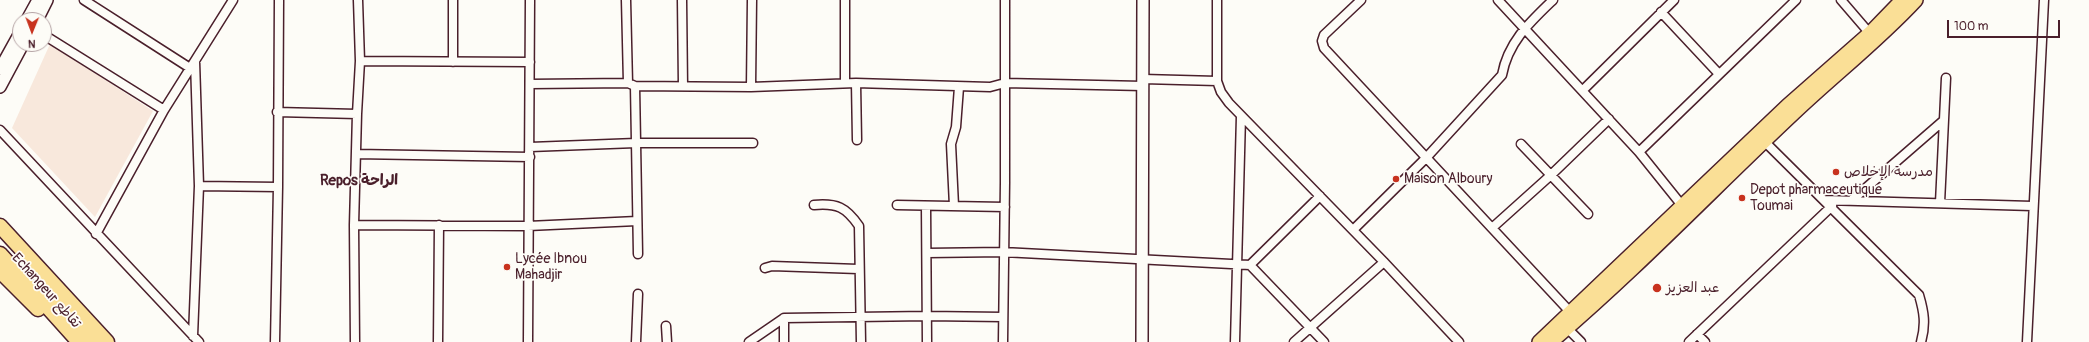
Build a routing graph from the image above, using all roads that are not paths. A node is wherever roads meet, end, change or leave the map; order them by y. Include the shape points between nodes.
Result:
1 (38, 0) edge
2 (47, 0) edge
3 (84, 0) edge
4 (233, 0) edge
5 (279, 0) edge
6 (358, 0) edge
7 (453, 0) edge
8 (530, 0) edge
9 (626, 0) edge
10 (682, 0) edge
11 (752, 0) edge
12 (845, 0) edge
13 (1005, 0) edge
14 (1143, 0) edge
15 (1217, 0) edge
16 (1361, 0) edge
17 (1498, 0) edge
18 (1553, 0) edge
19 (1674, 0) edge
20 (1796, 0) edge
21 (1841, 0) edge
22 (1902, 0) edge
23 (1916, 0) edge
24 (2044, 0) edge
25 (31, 12) edge
26 (41, 12) edge
27 (1661, 12) junction
28 (1524, 29) junction
29 (1873, 36) junction
30 (52, 40) edge
31 (12, 47) edge
32 (20, 52) edge
33 (195, 61) junction
34 (364, 61) junction
35 (391, 62) junction
36 (453, 62) junction
37 (511, 62) junction
38 (530, 62) junction
39 (190, 68) junction
40 (0, 69) edge
41 (1719, 74) junction
42 (1946, 78) dead end
43 (1217, 80) junction
44 (1142, 82) junction
45 (845, 83) junction
46 (856, 83) junction
47 (1004, 83) junction
48 (530, 84) junction
49 (631, 85) junction
50 (683, 86) junction
51 (0, 87) edge
52 (751, 87) junction
53 (958, 87) junction
54 (1583, 90) junction
55 (164, 110) junction
56 (277, 112) junction
57 (356, 114) junction
58 (1241, 116) junction
59 (1609, 119) junction
60 (1943, 121) junction
61 (0, 130) edge
62 (1760, 138) junction
63 (857, 140) dead end
64 (636, 142) junction
65 (752, 143) dead end
66 (1521, 144) dead end
67 (530, 147) junction
68 (1639, 152) junction
69 (356, 154) junction
70 (530, 158) junction
71 (1426, 158) junction
72 (1551, 175) junction
73 (199, 186) junction
74 (278, 188) junction
75 (1320, 196) junction
76 (1824, 200) junction
77 (1852, 200) junction
78 (1940, 203) junction
79 (814, 205) dead end
80 (897, 205) dead end
81 (926, 206) junction
82 (954, 206) junction
83 (1832, 206) junction
84 (2032, 206) junction
85 (1005, 207) junction
86 (1685, 210) junction
87 (1588, 214) dead end
88 (637, 221) junction
89 (354, 225) junction
90 (439, 225) junction
91 (0, 226) edge
92 (528, 226) junction
93 (1492, 228) junction
94 (1353, 230) junction
95 (96, 234) junction
96 (0, 240) edge
97 (1003, 252) junction
98 (927, 253) junction
99 (0, 254) edge
100 (638, 254) dead end
101 (1142, 259) junction
102 (1384, 262) junction
103 (1236, 264) junction
104 (1250, 265) junction
105 (765, 268) dead end
106 (858, 269) junction
107 (0, 271) edge
108 (638, 294) dead end
109 (1574, 315) junction
110 (927, 316) junction
111 (860, 317) junction
112 (1003, 317) junction
113 (784, 318) junction
114 (1564, 325) junction
115 (666, 326) dead end
116 (1310, 327) junction
117 (1697, 334) junction
118 (196, 339) edge
119 (70, 342) edge
120 (79, 342) edge
121 (93, 342) edge
122 (107, 342) edge
123 (275, 342) edge
124 (355, 342) edge
125 (438, 342) edge
126 (528, 342) edge
127 (636, 342) edge
128 (667, 342) edge
129 (749, 342) edge
130 (784, 342) edge
131 (861, 342) edge
132 (927, 342) edge
133 (1002, 342) edge
134 (1142, 342) edge
135 (1235, 342) edge
136 (1294, 342) edge
137 (1324, 342) edge
138 (1458, 342) edge
139 (1539, 342) edge
140 (1551, 342) edge
141 (1580, 342) edge
142 (1689, 342) edge
143 (1704, 342) edge
144 (1921, 342) edge
145 (2027, 342) edge

1 - 25 street
2 - 26 street
3 - 39 street
4 - 33 street
5 - 56 street
6 - 34 street
7 - 36 street
8 - 38 street
9 - 49 street
10 - 50 street
11 - 52 street
12 - 45 street
13 - 47 street
14 - 44 street
15 - 43 street
16 - 71 street via 1324,35 1324,48
17 - 28 street
18 - 28 street
19 - 27 street
20 - 41 street
21 - 29 street
22 - 29 main road
23 - 29 main road
24 - 84 street
27 - 41 street
27 - 54 street
28 - 54 street
28 - 71 street via 1504,60 1502,75
29 - 62 main road
30 - 55 street
31 - 40 street
32 - 51 street
33 - 39 street
33 - 73 street
34 - 35 street
34 - 57 street
35 - 36 street
35 - 37 street
36 - 37 street
37 - 38 street
38 - 48 street
39 - 55 street
41 - 68 street
42 - 60 street
43 - 44 street
43 - 58 street via 1221,92
44 - 47 street
44 - 101 street
45 - 46 street
45 - 52 street
46 - 53 street
46 - 63 street
47 - 53 street via 990,87
47 - 85 street
48 - 49 street
48 - 67 street
49 - 50 street
49 - 64 street
50 - 52 street
53 - 82 street via 956,127 951,144
54 - 59 street
55 - 95 street
56 - 57 street
56 - 74 street
57 - 69 street
58 - 75 street
58 - 103 street
59 - 68 street
59 - 72 street
60 - 77 street
60 - 78 street
61 - 95 street
62 - 76 street
62 - 86 main road
64 - 65 street
64 - 67 street
64 - 88 street
66 - 72 street
67 - 70 street
68 - 86 street
69 - 70 street
69 - 89 street
70 - 92 street
71 - 93 street
71 - 94 street
72 - 87 street
72 - 93 street
73 - 74 street
73 - 118 street
74 - 123 street
75 - 94 street
75 - 104 street
76 - 77 street
76 - 83 street
77 - 78 street
78 - 84 street
79 - 106 street via 837,206 850,213 858,226
80 - 81 street
81 - 82 street
81 - 98 street
82 - 85 street
83 - 117 street
83 - 144 street via 1920,295 1925,326
84 - 145 street
85 - 97 street
86 - 109 main road
88 - 92 street
88 - 100 street
89 - 90 street
89 - 124 street
90 - 92 street
90 - 125 street
91 - 122 highway
92 - 126 street
93 - 109 street
94 - 102 street
95 - 118 street
96 - 121 highway, Echangeur تقاطع
97 - 98 street
97 - 101 street
97 - 112 street
98 - 110 street
99 - 120 highway, Echangeur تقاطع
101 - 103 street
101 - 134 street
102 - 116 street
102 - 138 street
103 - 104 street
103 - 135 street
104 - 116 street
105 - 106 street via 772,266
106 - 111 street
107 - 119 highway
108 - 127 street
109 - 114 main road
110 - 111 street
110 - 112 street
110 - 132 street
111 - 113 street
111 - 131 street
112 - 133 street
113 - 129 street
113 - 130 street
114 - 139 main road
114 - 140 main road
114 - 141 street
115 - 128 street
116 - 136 street
116 - 137 street
117 - 142 street
117 - 143 street

